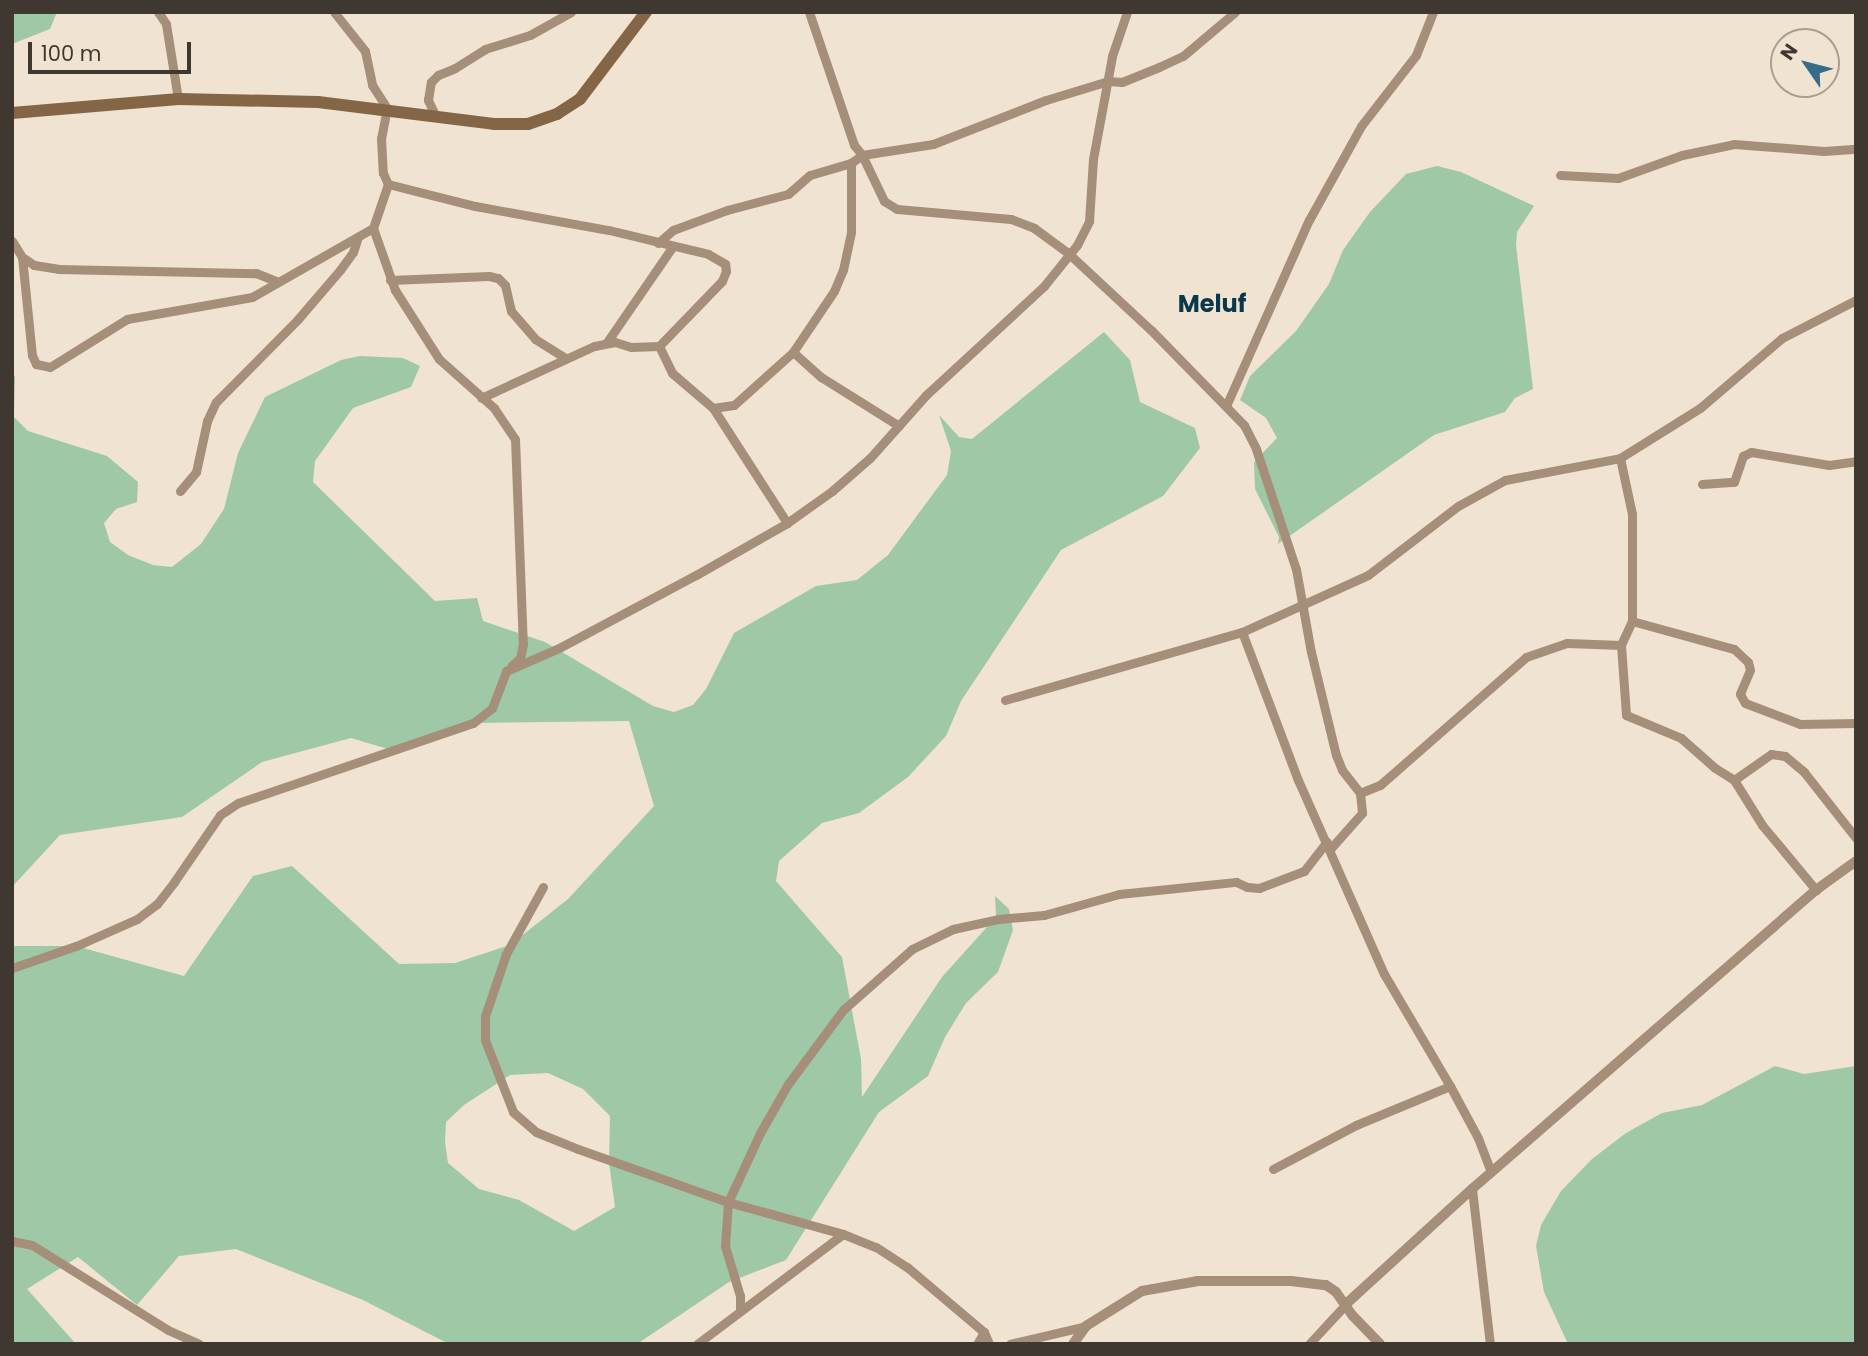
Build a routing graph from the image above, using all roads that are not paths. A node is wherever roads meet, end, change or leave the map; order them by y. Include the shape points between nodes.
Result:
1 (158, 12) edge
2 (334, 12) edge
3 (571, 12) edge
4 (646, 12) edge
5 (809, 12) edge
6 (1127, 12) edge
7 (1235, 12) edge
8 (1433, 12) edge
9 (1108, 81) junction
10 (178, 99) junction
11 (387, 108) junction
12 (12, 113) edge
13 (435, 115) junction
14 (1856, 149) edge
15 (862, 155) junction
16 (851, 163) junction
17 (1560, 175) dead end
18 (388, 184) junction
19 (373, 228) junction
20 (358, 237) junction
21 (12, 241) edge
22 (658, 243) junction
23 (673, 246) junction
24 (1068, 253) junction
25 (22, 257) junction
26 (390, 280) junction
27 (276, 281) junction
28 (1856, 300) edge
29 (607, 342) junction
30 (660, 346) junction
31 (793, 352) junction
32 (565, 358) junction
33 (481, 398) junction
34 (1226, 406) junction
35 (713, 408) junction
36 (899, 426) junction
37 (1620, 458) junction
38 (1856, 461) edge
39 (1702, 484) dead end
40 (180, 491) dead end
41 (787, 523) junction
42 (1303, 604) junction
43 (1632, 621) junction
44 (1242, 632) junction
45 (1621, 645) junction
46 (506, 671) junction
47 (1005, 700) dead end
48 (1856, 723) edge
49 (1734, 780) junction
50 (1360, 793) junction
51 (1856, 838) edge
52 (1329, 846) junction
53 (1856, 862) edge
54 (543, 887) dead end
55 (1816, 890) junction
56 (12, 968) edge
57 (1450, 1086) junction
58 (1273, 1169) dead end
59 (1492, 1172) junction
60 (1472, 1189) junction
61 (727, 1202) junction
62 (843, 1234) junction
63 (12, 1241) edge
64 (1346, 1304) junction
65 (740, 1311) junction
66 (1086, 1326) junction
67 (984, 1332) junction
68 (199, 1344) edge
69 (697, 1344) edge
70 (976, 1344) edge
71 (989, 1344) edge
72 (1010, 1344) edge
73 (1073, 1344) edge
74 (1309, 1344) edge
75 (1380, 1344) edge
76 (1490, 1344) edge

1 - 10 street via 166,24
2 - 11 street via 365,51 372,85
3 - 13 street via 438,75 431,82 428,100
4 - 13 main road via 580,99 557,114 527,124
5 - 15 street via 854,145
6 - 9 street
7 - 9 street via 1177,60 1122,82
8 - 34 street via 1416,55 1361,126 1309,220
9 - 15 street via 933,144
9 - 24 street via 1093,159 1089,221
10 - 11 main road
10 - 12 main road
11 - 13 main road
11 - 18 street via 381,138
14 - 17 street via 1734,144 1682,155 1618,178
15 - 16 street
15 - 24 street via 884,201 897,209 1011,219 1034,228
16 - 22 street via 810,175 788,194 673,230
16 - 31 street via 851,232 843,270
18 - 19 street
18 - 22 street
19 - 20 street
19 - 26 street
20 - 27 street
20 - 40 street via 340,270 298,319 216,402 196,472
21 - 25 street
22 - 23 street
23 - 29 street
23 - 30 street via 718,258 726,271 722,281
24 - 34 street
24 - 36 street via 1044,286 926,394
25 - 27 street via 34,265 58,269 256,273
25 - 27 street via 30,346 41,367 68,358 127,319 252,296
26 - 32 street via 498,278 505,285 511,311 536,339
26 - 33 street via 439,359
28 - 37 street via 1782,338 1700,408
29 - 30 street
29 - 32 street
30 - 35 street via 673,373
31 - 35 street via 734,405
31 - 36 street via 821,377
32 - 33 street
33 - 46 street via 494,408 515,439 523,644 520,658
34 - 42 street via 1250,434 1296,569
35 - 41 street
36 - 41 street via 832,491
37 - 42 street via 1504,481 1458,506 1368,575
37 - 43 street via 1632,514
38 - 39 street via 1829,465 1751,452 1744,456 1734,482
41 - 46 street via 570,642
42 - 44 street
42 - 50 street via 1336,755
43 - 45 street
43 - 48 street via 1734,649 1750,670 1740,694 1745,704 1800,724
44 - 47 street
44 - 52 street via 1298,780
45 - 49 street via 1626,715 1681,738
45 - 50 street via 1567,643 1525,657 1380,785
46 - 56 street via 492,708 473,723 238,803 220,815 157,904 137,919
49 - 51 street via 1771,754 1785,756 1804,772
49 - 55 street via 1762,825
50 - 52 street via 1362,813
52 - 57 street via 1384,974
52 - 61 street via 1304,871 1259,888 1236,882 1119,894 1044,915 953,929 912,949 843,1010 820,1039 760,1133
53 - 55 street
54 - 61 street via 502,964 485,1016 485,1040 513,1112 536,1132 554,1140
55 - 59 street
57 - 58 street via 1356,1125
57 - 59 street
59 - 60 street
60 - 64 street
60 - 76 street
61 - 62 street
61 - 65 street via 725,1246
62 - 65 street
62 - 67 street via 898,1260
63 - 68 street via 32,1245 168,1330
64 - 66 street via 1326,1285 1198,1281 1142,1291
64 - 74 street
64 - 75 street
65 - 69 street
66 - 72 street
66 - 73 street
67 - 70 street
67 - 71 street

